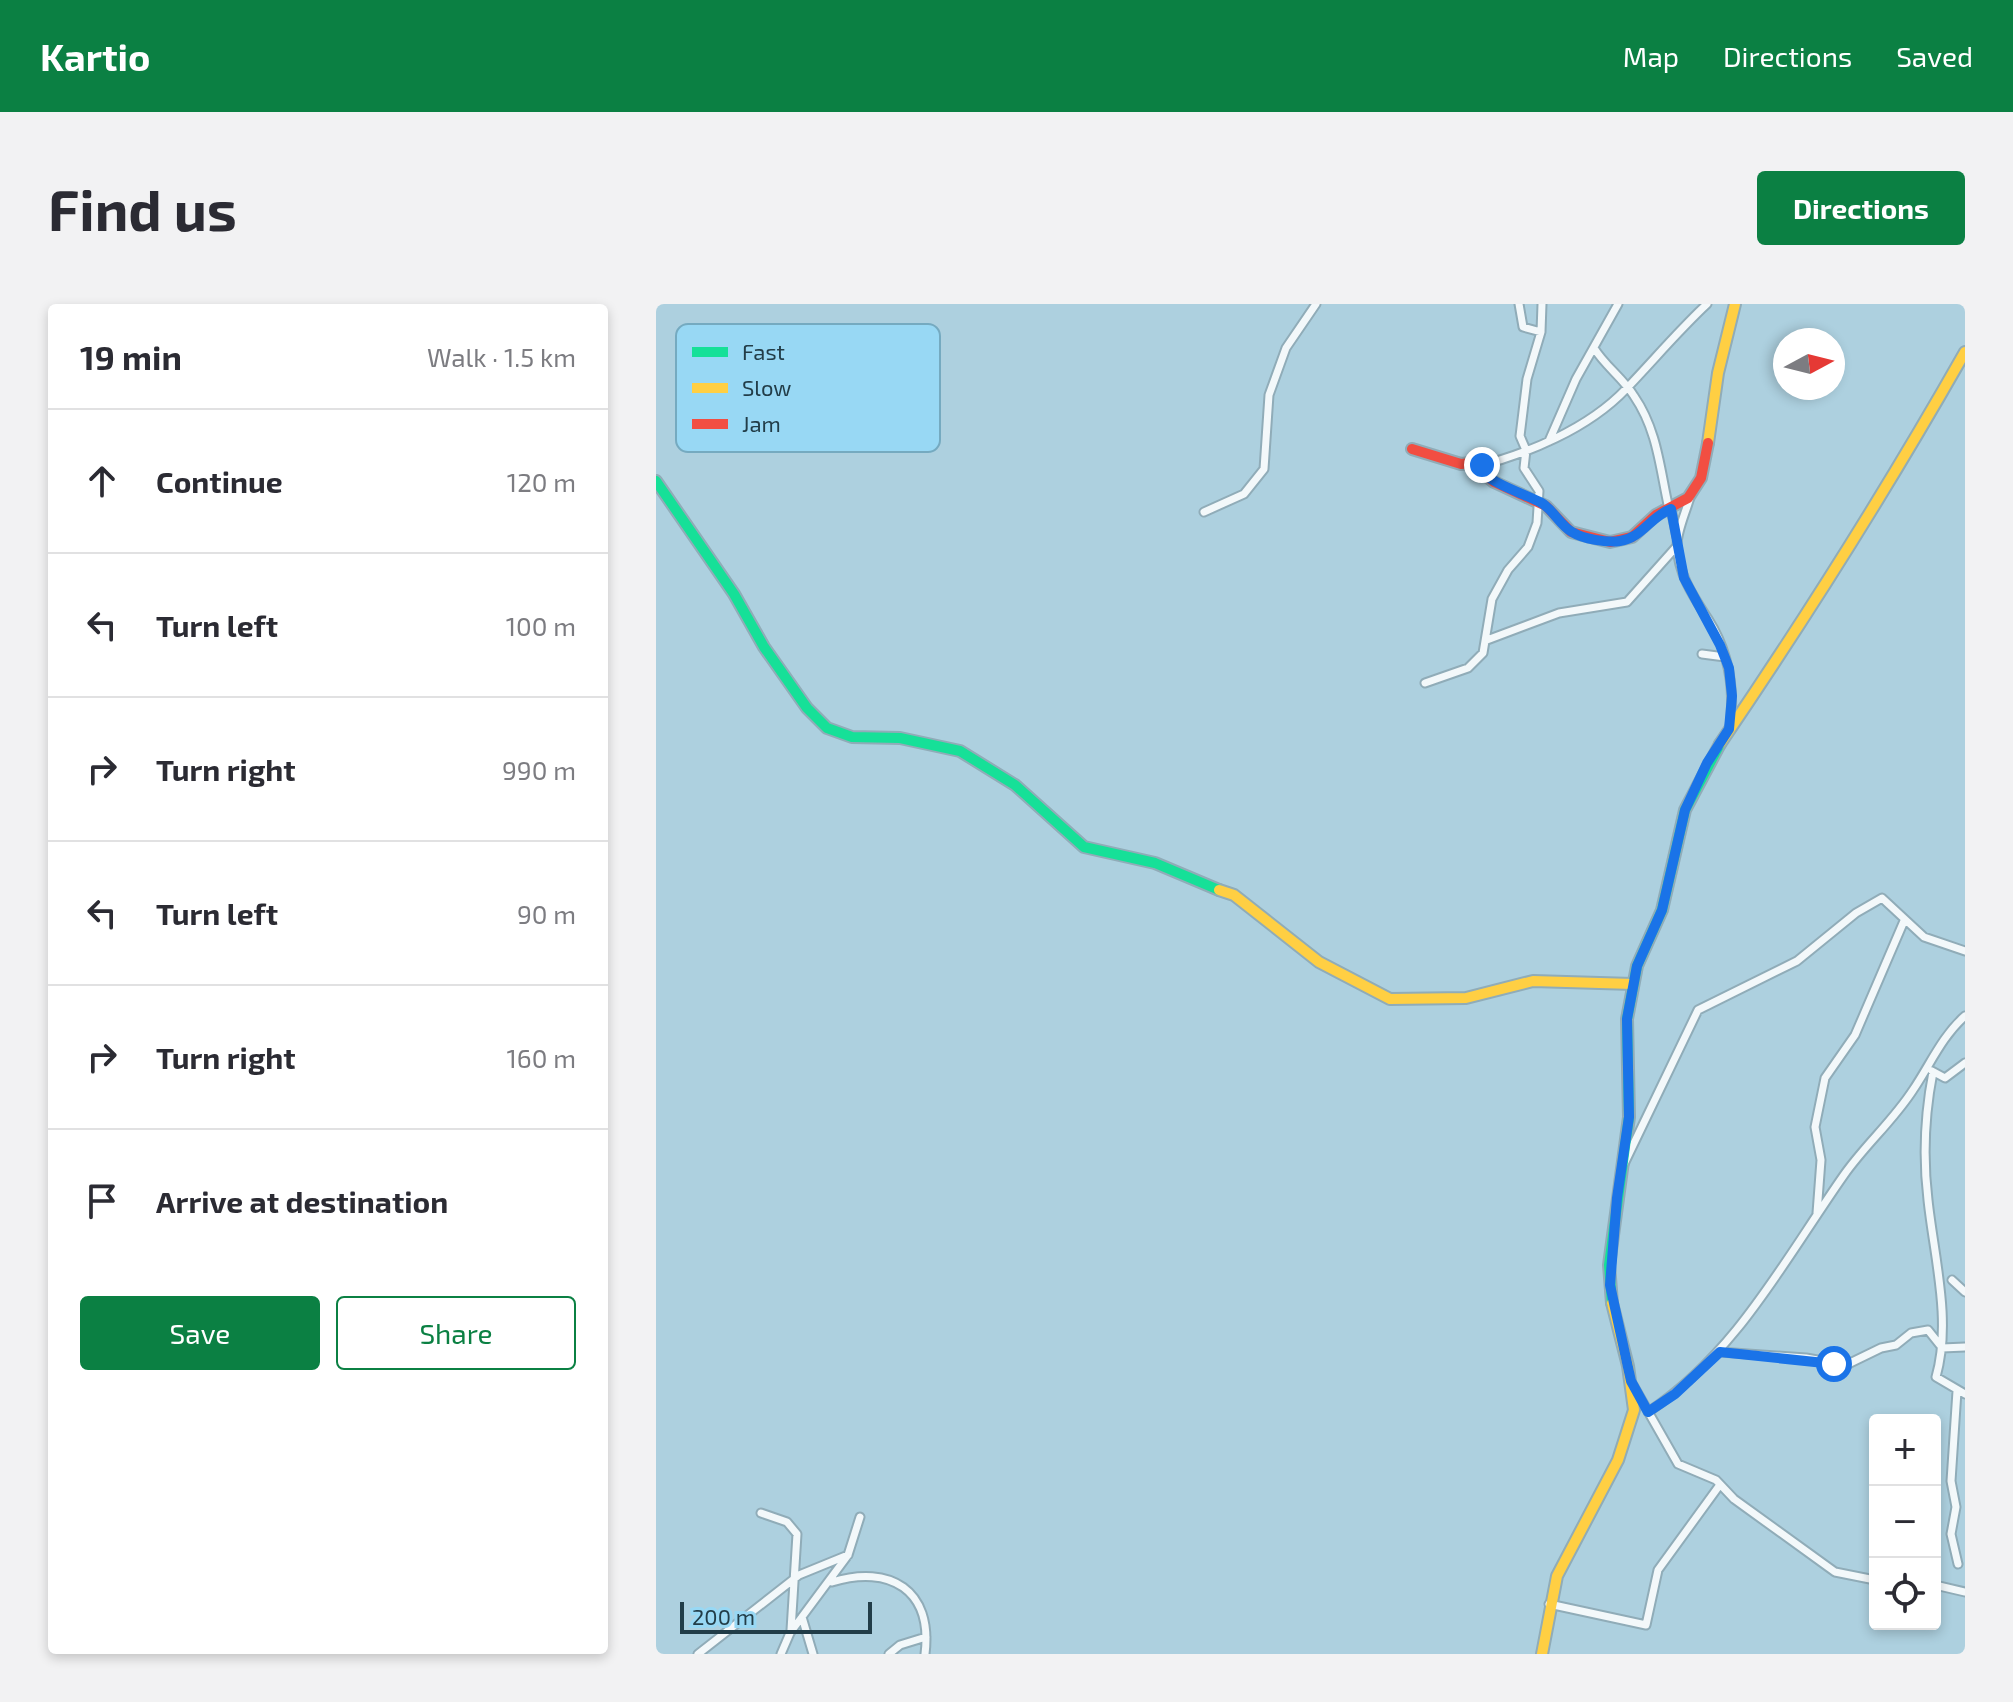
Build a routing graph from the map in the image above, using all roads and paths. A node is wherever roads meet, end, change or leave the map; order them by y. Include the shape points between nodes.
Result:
1 (1316, 304) edge
2 (1519, 304) edge
3 (1542, 304) edge
4 (1618, 304) edge
5 (1707, 304) edge
6 (1735, 304) edge
7 (1541, 332) junction
8 (1594, 348) junction
9 (1965, 352) edge
10 (1628, 387) junction
11 (1549, 441) junction
12 (1412, 449) dead end
13 (1526, 450) junction
14 (1475, 467) junction
15 (656, 481) edge
16 (1690, 495) junction
17 (1539, 502) junction
18 (1670, 509) junction
19 (1204, 512) dead end
20 (1677, 542) junction
21 (1487, 640) junction
22 (1702, 654) dead end
23 (1725, 657) junction
24 (1425, 683) dead end
25 (1729, 729) junction
26 (1904, 921) junction
27 (1965, 951) edge
28 (1633, 984) junction
29 (1965, 1016) edge
30 (1965, 1063) edge
31 (1930, 1069) junction
32 (1622, 1167) junction
33 (1817, 1215) junction
34 (1952, 1280) dead end
35 (1965, 1292) edge
36 (1942, 1347) junction
37 (1965, 1347) edge
38 (1720, 1352) junction
39 (1631, 1381) junction
40 (1961, 1392) edge
41 (1648, 1412) junction
42 (1719, 1486) junction
43 (761, 1513) dead end
44 (860, 1517) dead end
45 (848, 1555) junction
46 (1958, 1564) dead end
47 (795, 1578) junction
48 (1869, 1579) edge
49 (832, 1582) junction
50 (1941, 1586) edge
51 (1965, 1592) edge
52 (1549, 1604) junction
53 (802, 1617) junction
54 (790, 1633) junction
55 (926, 1637) junction
56 (698, 1654) edge
57 (781, 1654) edge
58 (813, 1654) edge
59 (889, 1654) edge
60 (925, 1654) edge
61 (1542, 1654) edge

1 - 19 street via 1286,348 1269,395 1264,469 1244,494
2 - 7 street via 1523,327
3 - 7 street
4 - 8 street
5 - 10 street
6 - 16 street via 1718,373 1706,464
7 - 13 street via 1521,427
8 - 10 street
8 - 11 street
9 - 25 street via 1785,648
10 - 11 street
10 - 18 street via 1657,443
11 - 13 street
12 - 14 street
13 - 14 street
13 - 17 street via 1524,468 1536,481
14 - 17 street via 1499,485
15 - 28 street via 764,647 827,728 852,737 900,738 960,751 1015,785 1084,847 1155,863 1234,895 1319,962 1390,999 1466,998 1533,981
16 - 18 street
16 - 20 street
17 - 18 street via 1571,532 1610,542 1632,537
17 - 21 street via 1531,542 1492,599
18 - 20 street
20 - 21 street via 1627,602 1553,615
20 - 23 street via 1684,578
21 - 24 street via 1468,668
22 - 23 street
23 - 25 street via 1732,696
25 - 28 street via 1685,810 1662,910
26 - 27 street via 1936,943
26 - 32 street via 1882,898 1797,961 1698,1010
26 - 33 street via 1855,1035 1825,1078 1815,1127 1821,1160
28 - 32 street
29 - 31 street via 1946,1037
30 - 31 street via 1945,1078
31 - 33 street
31 - 36 street via 1926,1181
32 - 39 street via 1610,1285
33 - 38 street
34 - 35 street
36 - 37 street
36 - 38 street via 1925,1330 1846,1365
36 - 40 street via 1936,1377
38 - 41 street
39 - 41 street
39 - 52 street via 1634,1410 1627,1439 1557,1576
40 - 46 street via 1951,1481 1956,1507 1951,1534
41 - 42 street via 1678,1464 1707,1474
42 - 48 street via 1835,1572
42 - 52 street via 1658,1570 1646,1625
43 - 47 street via 795,1529
44 - 45 street
45 - 47 street
45 - 49 street
47 - 54 street
47 - 56 street
49 - 53 street
49 - 55 street via 865,1573 890,1580 917,1600
50 - 51 street
52 - 61 street
53 - 54 street
53 - 58 street
54 - 57 street
55 - 59 street
55 - 60 street

